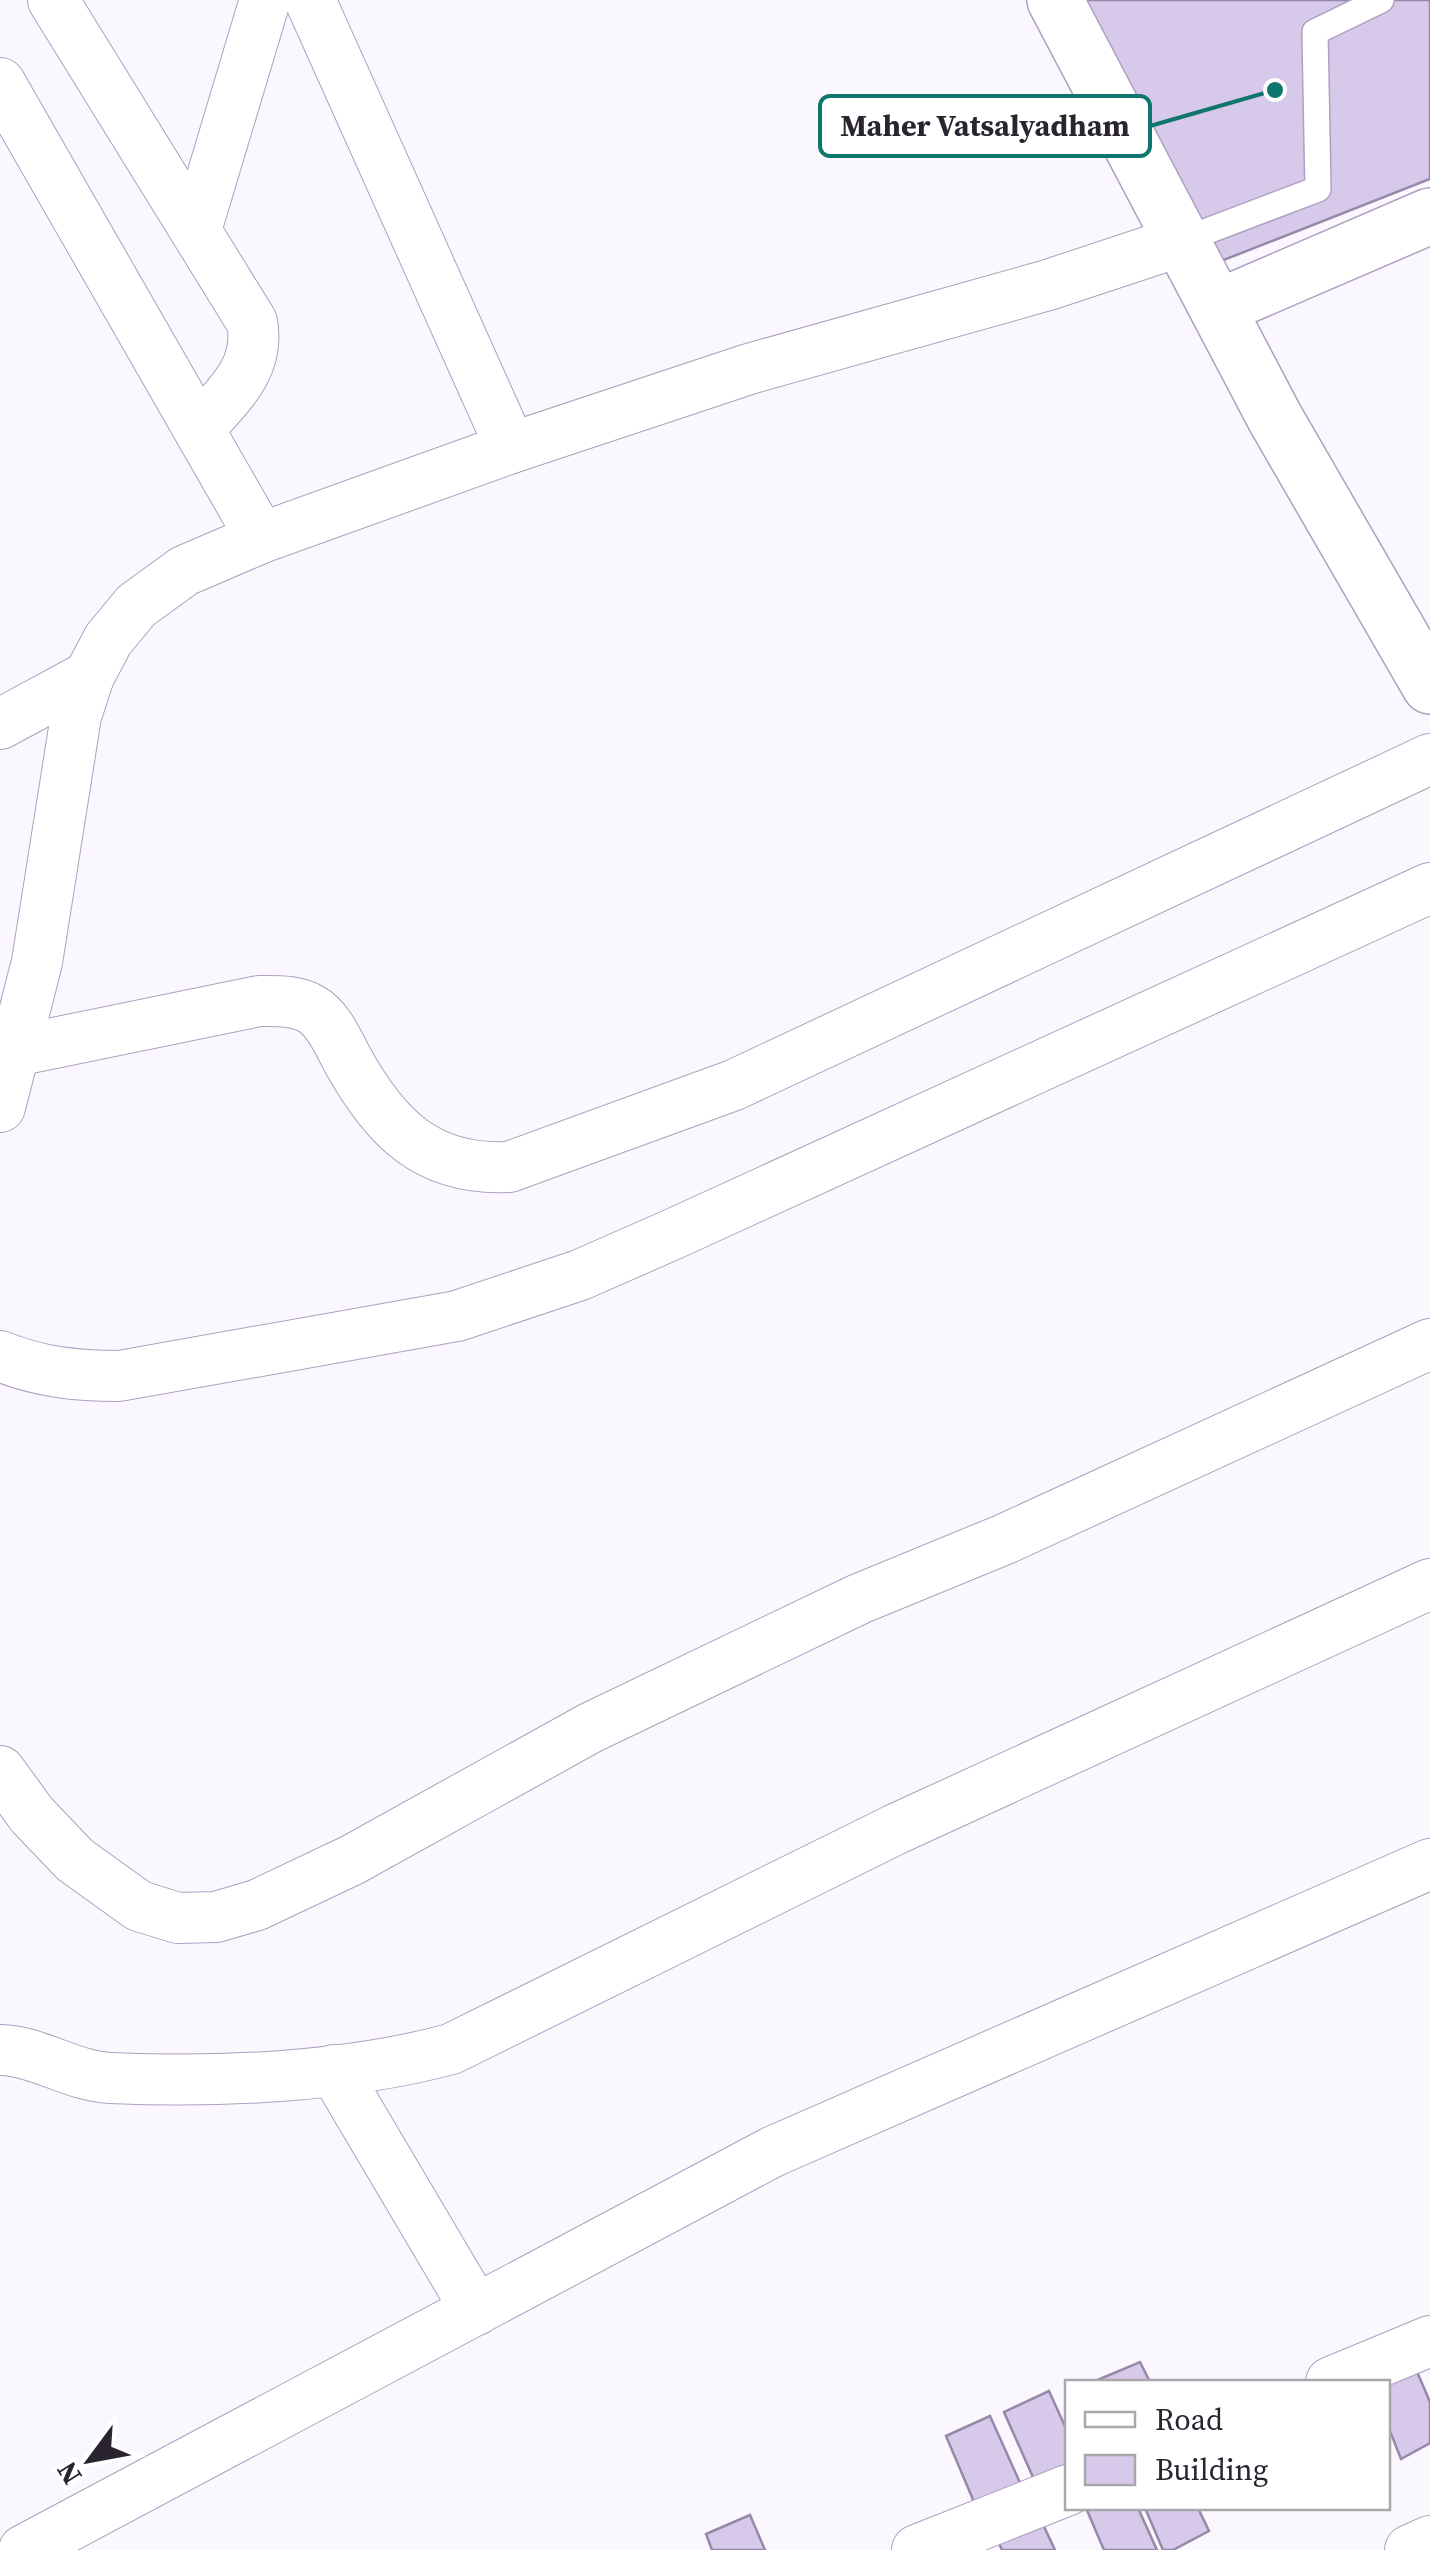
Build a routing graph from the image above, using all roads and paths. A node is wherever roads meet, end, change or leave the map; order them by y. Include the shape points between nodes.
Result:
1 (53, 0) edge
2 (264, 0) edge
3 (310, 0) edge
4 (1055, 0) edge
5 (1381, 0) edge
6 (0, 83) edge
7 (1430, 216) edge
8 (196, 230) junction
9 (1181, 241) junction
10 (1219, 308) junction
11 (198, 429) junction
12 (512, 448) junction
13 (261, 538) junction
14 (89, 676) junction
15 (1430, 686) edge
16 (9, 702) edge
17 (1430, 759) edge
18 (1430, 888) edge
19 (15, 1052) junction
20 (0, 1108) edge
21 (1430, 1344) edge
22 (0, 1356) edge
23 (1430, 1584) edge
24 (0, 1771) edge
25 (1430, 1864) edge
26 (0, 2050) edge
27 (334, 2070) junction
28 (476, 2310) junction
29 (1430, 2341) edge
30 (1336, 2380) edge
31 (1065, 2491) edge
32 (1430, 2541) edge
33 (24, 2550) edge
34 (917, 2550) edge
35 (1410, 2550) edge

1 - 8 street
2 - 8 street
3 - 12 street
4 - 9 street
5 - 9 lane via 1315,32 1318,189
6 - 11 street
7 - 10 street
8 - 11 street via 252,322 257,345 240,381
9 - 10 street
9 - 12 street via 1048,286 749,369
10 - 15 street
11 - 13 street
12 - 13 street
13 - 14 street via 184,571 136,606
14 - 16 street
14 - 19 street via 66,760 37,962
17 - 19 street via 734,1085 509,1166 472,1168 440,1160 400,1130 362,1086 333,1032 315,1011 290,1001 259,1001
18 - 22 street via 671,1235 580,1275 457,1316 120,1376 78,1376
19 - 20 street
21 - 24 street via 608,1719 257,1905 216,1917 178,1918 139,1906 75,1860
23 - 27 street via 896,1829 451,2048
25 - 28 street via 772,2152
26 - 27 street via 108,2078
27 - 28 street
28 - 33 street
29 - 30 street
31 - 34 street
32 - 35 street

